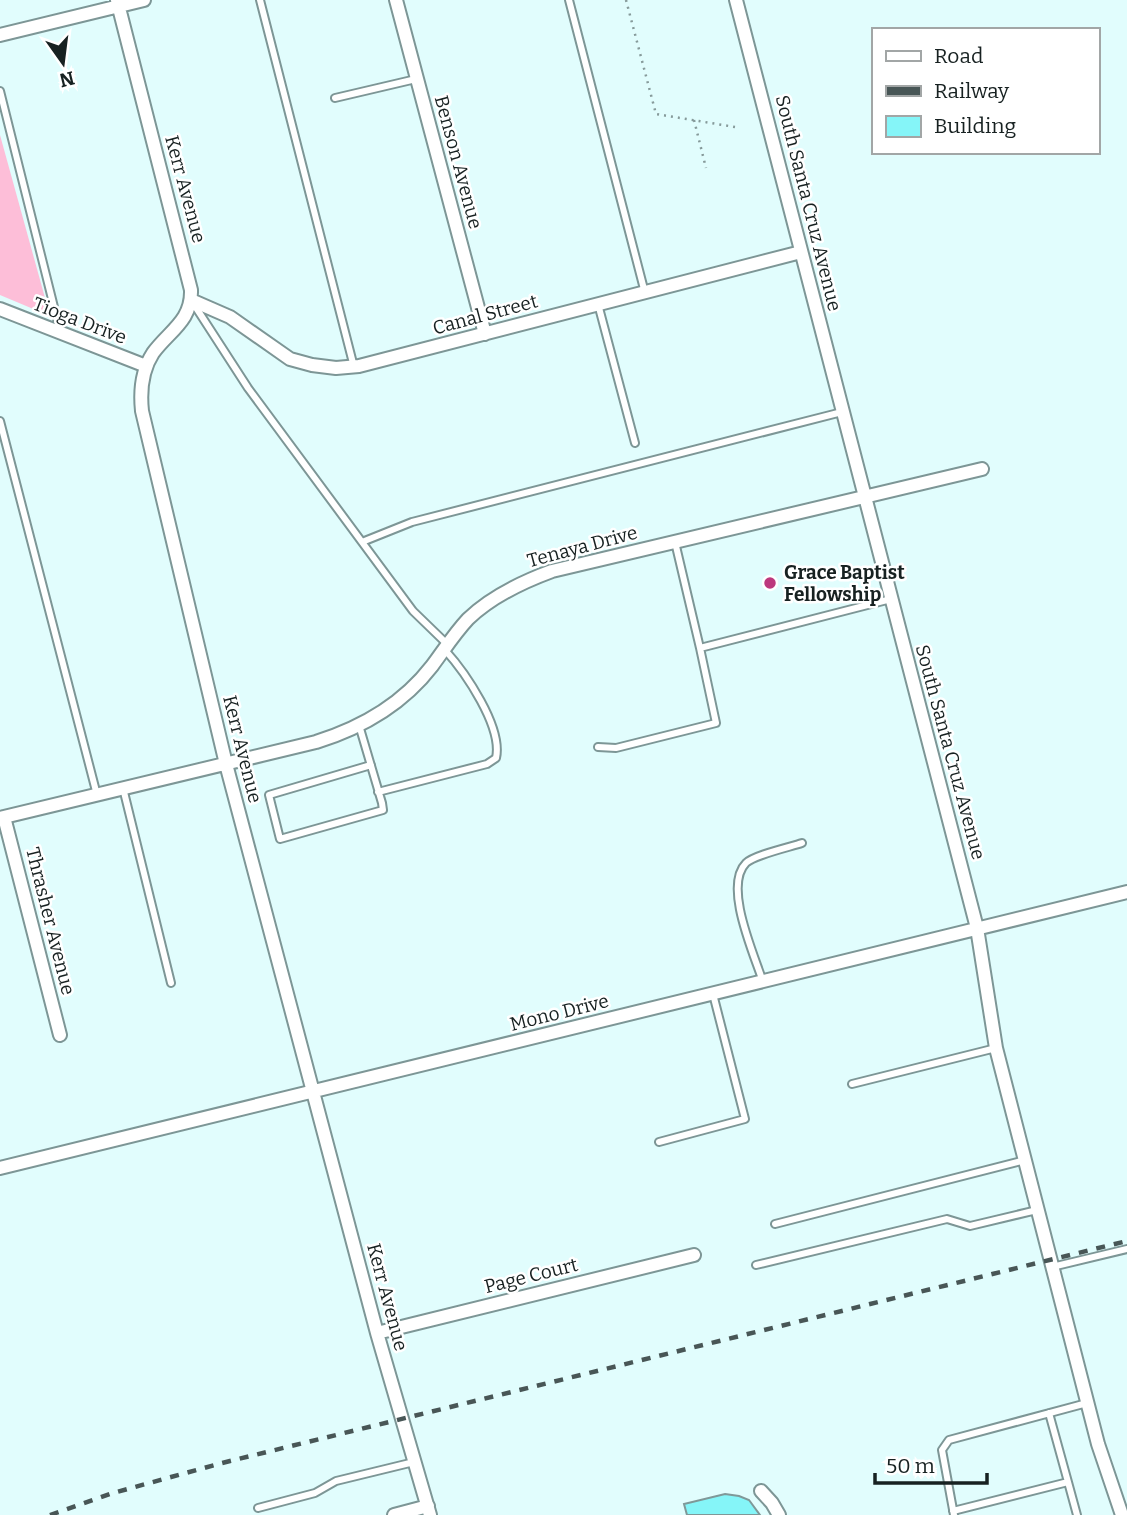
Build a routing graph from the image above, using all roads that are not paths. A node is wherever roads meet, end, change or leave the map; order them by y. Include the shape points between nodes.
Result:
1 (144, 0) edge
2 (260, 0) edge
3 (396, 0) edge
4 (569, 0) edge
5 (736, 0) edge
6 (117, 3) edge
7 (0, 35) edge
8 (416, 79) junction
9 (0, 92) edge
10 (335, 98) dead end
11 (801, 252) junction
12 (645, 293) junction
13 (191, 300) junction
14 (598, 304) junction
15 (0, 309) edge
16 (60, 332) junction
17 (485, 334) junction
18 (146, 366) junction
19 (354, 367) junction
20 (842, 412) junction
21 (0, 421) edge
22 (635, 443) dead end
23 (982, 469) dead end
24 (864, 496) junction
25 (362, 542) junction
26 (675, 542) junction
27 (891, 598) junction
28 (445, 646) junction
29 (699, 648) junction
30 (359, 725) junction
31 (598, 747) dead end
32 (226, 764) junction
33 (371, 765) junction
34 (123, 788) junction
35 (378, 792) junction
36 (97, 794) junction
37 (2, 817) edge
38 (802, 843) dead end
39 (1127, 892) edge
40 (977, 928) junction
41 (763, 982) junction
42 (171, 983) dead end
43 (713, 994) junction
44 (60, 1035) dead end
45 (996, 1048) junction
46 (852, 1084) dead end
47 (314, 1093) junction
48 (659, 1142) dead end
49 (1025, 1160) junction
50 (0, 1168) edge
51 (1037, 1210) junction
52 (775, 1224) dead end
53 (1127, 1249) edge
54 (694, 1255) dead end
55 (756, 1265) dead end
56 (1052, 1267) junction
57 (377, 1333) junction
58 (1087, 1403) junction
59 (1049, 1413) junction
60 (414, 1462) junction
61 (1068, 1482) junction
62 (1040, 1489) junction
63 (761, 1491) dead end
64 (1019, 1495) junction
65 (1043, 1499) dead end
66 (1021, 1503) dead end
67 (258, 1508) dead end
68 (429, 1511) edge
69 (954, 1513) edge
70 (394, 1515) edge
71 (779, 1515) edge
72 (1077, 1515) edge
73 (1122, 1515) edge

1 - 6 street
2 - 19 lane
3 - 8 street, Benson Avenue
4 - 12 lane
5 - 11 street, South Santa Cruz Avenue
6 - 7 street
6 - 13 street, Kerr Avenue via 183,251
8 - 10 lane
8 - 17 street, Benson Avenue
9 - 16 lane
11 - 12 street, Canal Street
11 - 20 street, South Santa Cruz Avenue
12 - 14 street, Canal Street
13 - 18 street via 183,322
13 - 19 street, Canal Street via 230,317 290,359
13 - 25 lane via 248,388
14 - 17 street, Canal Street
14 - 22 lane
15 - 16 street, Tioga Drive
16 - 18 street, Tioga Drive
17 - 19 street, Canal Street
18 - 32 street, Kerr Avenue via 142,411
20 - 24 street, South Santa Cruz Avenue
20 - 25 lane via 412,522
21 - 36 lane
23 - 24 street, Tenaya Drive
24 - 26 street, Tenaya Drive
24 - 27 street, South Santa Cruz Avenue
25 - 28 lane
26 - 28 street, Tenaya Drive via 527,580 485,606
26 - 29 lane
27 - 29 lane
27 - 40 street, South Santa Cruz Avenue
28 - 30 street, Tenaya Drive via 415,686
28 - 35 lane via 483,705 497,744 496,758
29 - 31 lane via 716,723 617,748
30 - 32 street, Tenaya Drive via 316,742
30 - 33 lane
32 - 34 street, Tenaya Drive
32 - 47 street, Kerr Avenue
33 - 35 lane
33 - 35 lane via 270,795 280,839 383,810
34 - 36 street, Tenaya Drive
34 - 42 lane
36 - 37 street, Tenaya Drive
37 - 44 street, Thrasher Avenue
38 - 41 lane via 747,861 737,877 742,917
39 - 40 street, Mono Drive
40 - 41 street, Mono Drive
40 - 45 street, South Santa Cruz Avenue
41 - 43 street, Mono Drive
43 - 47 street, Mono Drive
43 - 48 lane via 745,1119
45 - 46 lane
45 - 49 street, South Santa Cruz Avenue
47 - 50 street, Mono Drive
47 - 57 street, Kerr Avenue
49 - 51 street, South Santa Cruz Avenue
49 - 52 lane
51 - 55 lane via 970,1226 947,1219
51 - 56 street, South Santa Cruz Avenue
53 - 56 lane
54 - 57 street, Page Court
56 - 58 street, South Santa Cruz Avenue
57 - 60 street, Kerr Avenue
58 - 59 lane
58 - 73 street, South Santa Cruz Avenue
59 - 61 lane
59 - 69 lane via 949,1440 942,1450
60 - 67 lane via 336,1481 315,1493
60 - 68 street, Kerr Avenue
61 - 62 lane
61 - 72 lane
62 - 64 lane
62 - 65 lane
63 - 71 street
64 - 66 lane
64 - 69 lane
68 - 70 street

